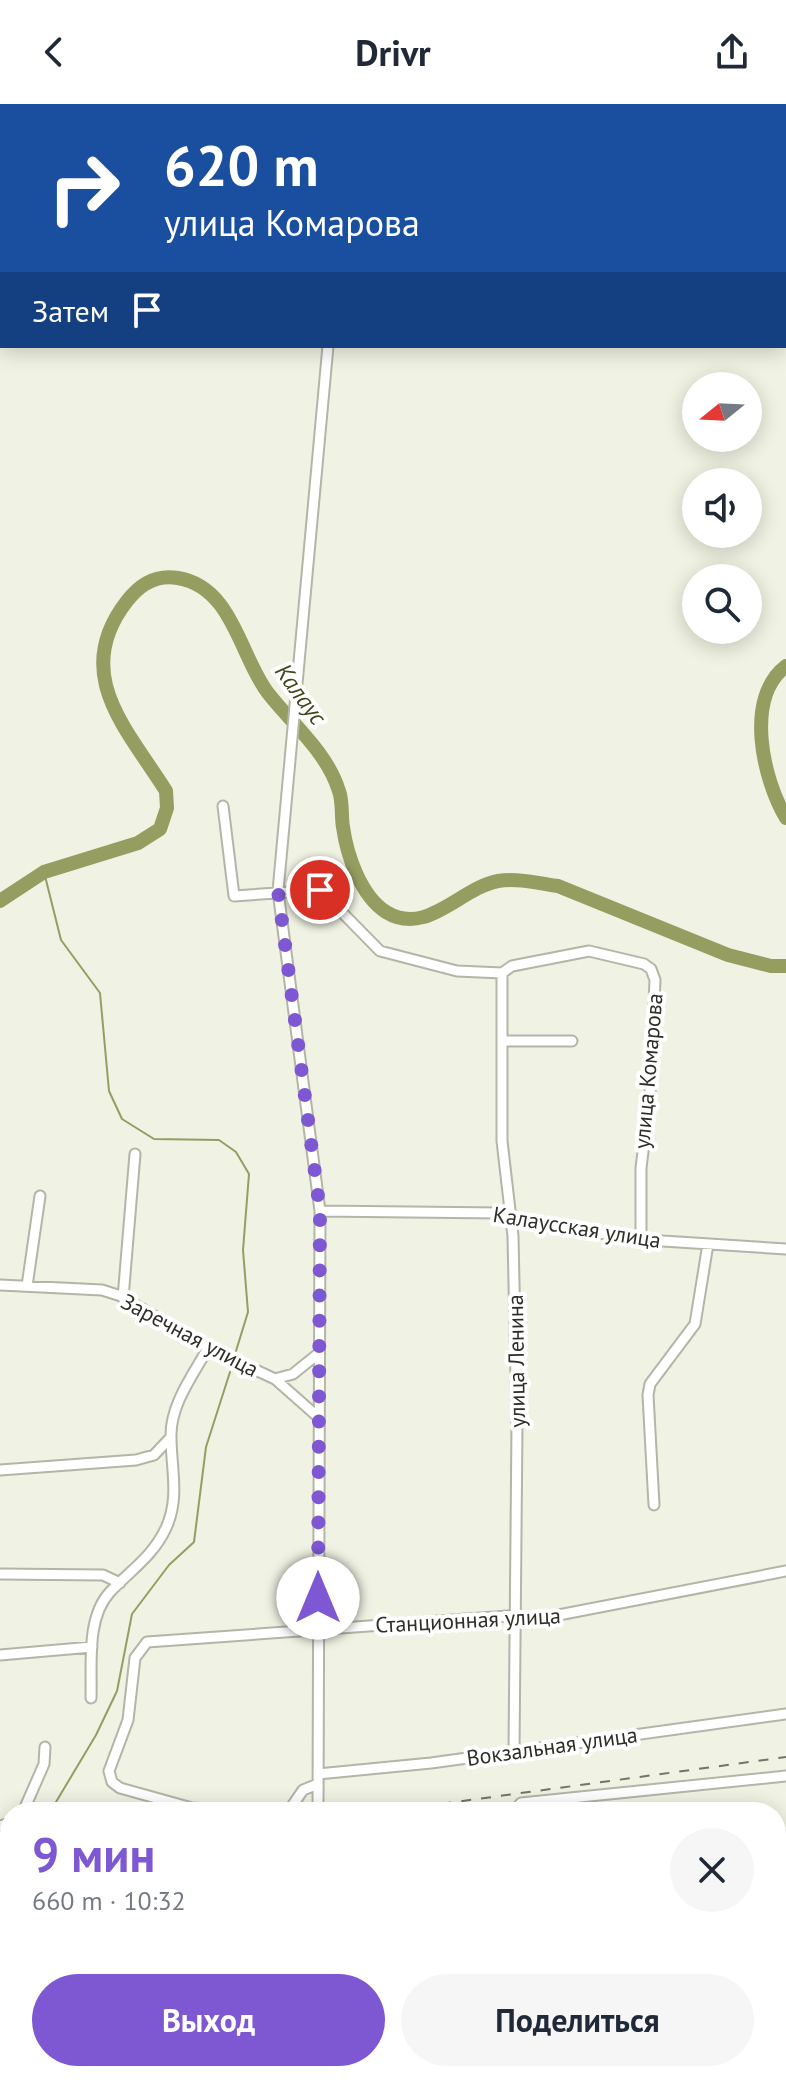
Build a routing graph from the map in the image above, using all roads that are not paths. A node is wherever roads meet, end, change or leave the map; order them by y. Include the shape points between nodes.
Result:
1 (328, 348) edge
2 (223, 806) dead end
3 (278, 891) junction
4 (502, 973) junction
5 (502, 1041) junction
6 (572, 1041) dead end
7 (135, 1154) dead end
8 (40, 1196) dead end
9 (320, 1211) junction
10 (511, 1216) junction
11 (641, 1238) junction
12 (708, 1244) junction
13 (786, 1249) edge
14 (0, 1285) edge
15 (27, 1286) junction
16 (123, 1298) junction
17 (208, 1348) junction
18 (319, 1353) junction
19 (275, 1379) junction
20 (318, 1417) junction
21 (171, 1437) junction
22 (154, 1455) junction
23 (175, 1466) junction
24 (0, 1470) edge
25 (654, 1505) dead end
26 (786, 1571) edge
27 (0, 1574) edge
28 (120, 1583) junction
29 (516, 1616) junction
30 (318, 1628) junction
31 (92, 1647) junction
32 (0, 1655) edge
33 (91, 1698) dead end
34 (786, 1714) edge
35 (45, 1747) dead end
36 (514, 1750) junction
37 (786, 1776) edge
38 (318, 1779) junction
39 (28, 1802) edge
40 (174, 1802) edge
41 (295, 1802) edge
42 (318, 1802) edge
43 (531, 1802) edge

1 - 3 street
2 - 3 street, улица Комарова via 234,896
3 - 4 street, улица Комарова via 320,890 380,951 457,971
3 - 9 street
4 - 5 street, улица Ленина
4 - 11 street, улица Комарова via 512,966 589,951 644,964 654,974
5 - 6 street
5 - 10 street, улица Ленина via 504,1181
7 - 16 street
8 - 15 street
9 - 10 street, Калаусская улица
9 - 18 street
10 - 11 street, Калаусская улица via 549,1227
10 - 29 street, улица Ленина
11 - 12 street, Калаусская улица
12 - 13 street, Калаусская улица
12 - 25 street via 695,1324 650,1384
14 - 15 street, Заречная улица
15 - 16 street, Заречная улица via 102,1290
16 - 17 street, Заречная улица
17 - 19 street, Заречная улица
17 - 21 street via 183,1391
18 - 19 street via 293,1374
18 - 20 street
19 - 20 street, Заречная улица
20 - 30 street
21 - 22 street
21 - 23 street
22 - 23 street
22 - 24 street
23 - 28 street via 167,1526 144,1563
26 - 29 street, Станционная улица via 595,1611
27 - 28 street via 103,1575
28 - 31 street via 98,1612
29 - 30 street, Станционная улица
29 - 36 street, улица Ленина
30 - 38 street
30 - 40 street, Станционная улица via 147,1642 135,1658 128,1720 109,1771 112,1782
31 - 32 street
31 - 33 street
34 - 36 street, Вокзальная улица
35 - 39 street via 44,1764
36 - 38 street, Вокзальная улица
37 - 43 street
38 - 41 street
38 - 42 street

